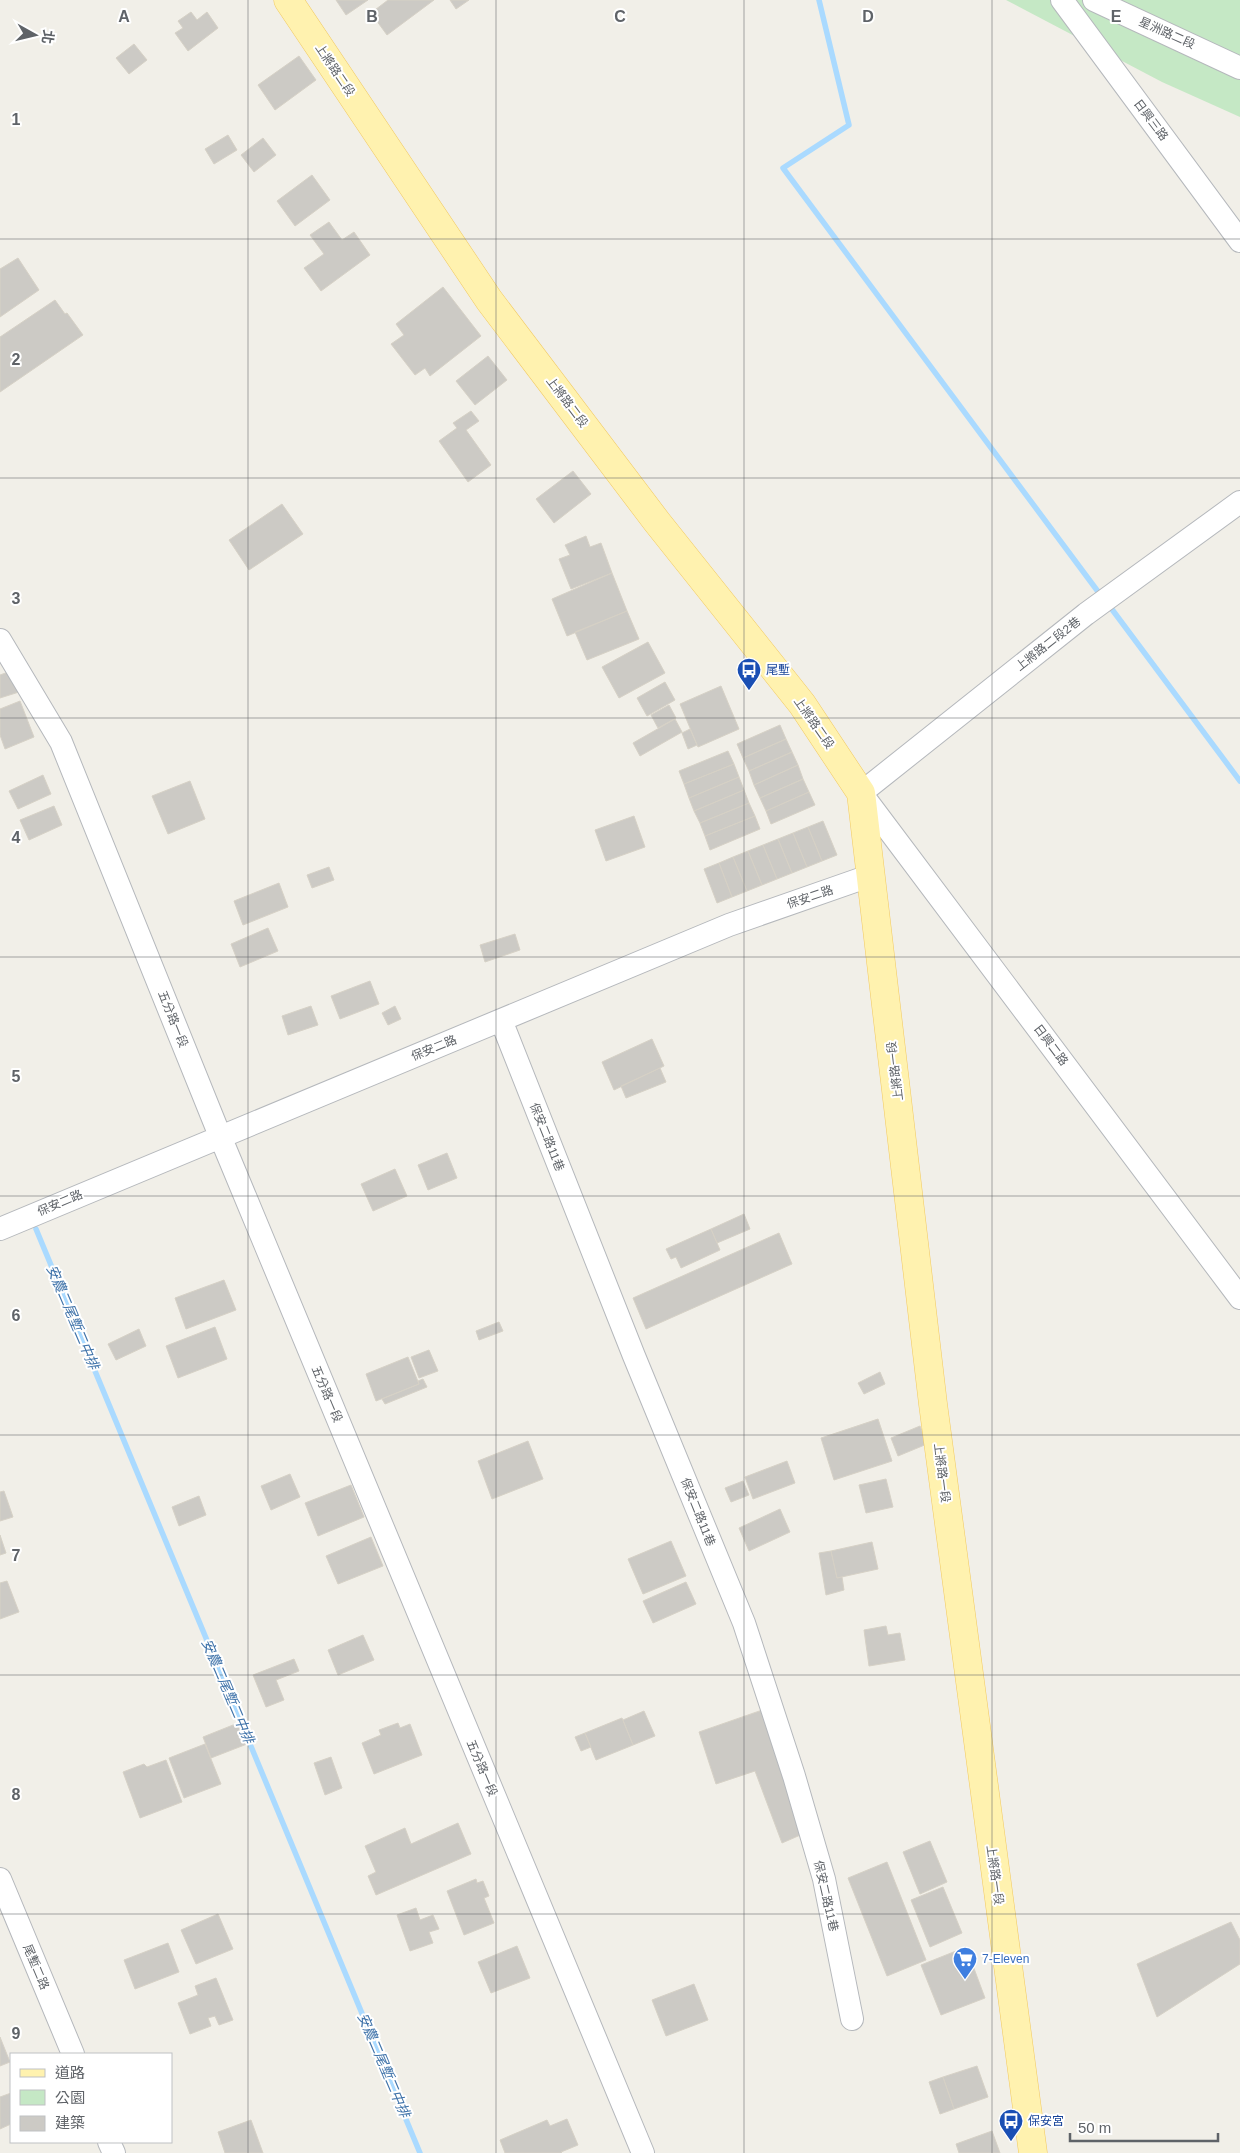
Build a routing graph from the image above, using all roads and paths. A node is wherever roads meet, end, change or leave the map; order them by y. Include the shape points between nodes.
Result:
1 (288, 0) edge
2 (1062, 0) edge
3 (1094, 0) edge
4 (1240, 68) edge
5 (1240, 241) edge
6 (1240, 502) edge
7 (0, 640) edge
8 (861, 793) junction
9 (872, 875) junction
10 (501, 1020) junction
11 (220, 1136) junction
12 (0, 1229) edge
13 (1240, 1298) edge
14 (0, 1879) edge
15 (852, 2019) dead end
16 (73, 2053) edge
17 (643, 2153) edge
18 (1033, 2153) edge

1 - 8 main road, 上將路二段 via 489,300 657,522 802,704
2 - 5 street, 日興三路
3 - 4 street, 星洲路二段
6 - 8 street, 上將路二段2巷 via 1086,614
7 - 11 street, 五分路一段 via 61,742
8 - 9 main road, 上將路一段
8 - 13 street, 日興二路
9 - 10 street, 保安二路 via 729,926
9 - 18 main road, 上將路一段 via 933,1404
10 - 11 street, 保安二路
10 - 15 street, 保安二路11巷 via 744,1623 824,1879
11 - 12 street, 保安二路
11 - 17 street, 五分路一段
14 - 16 street, 尾塹二路

